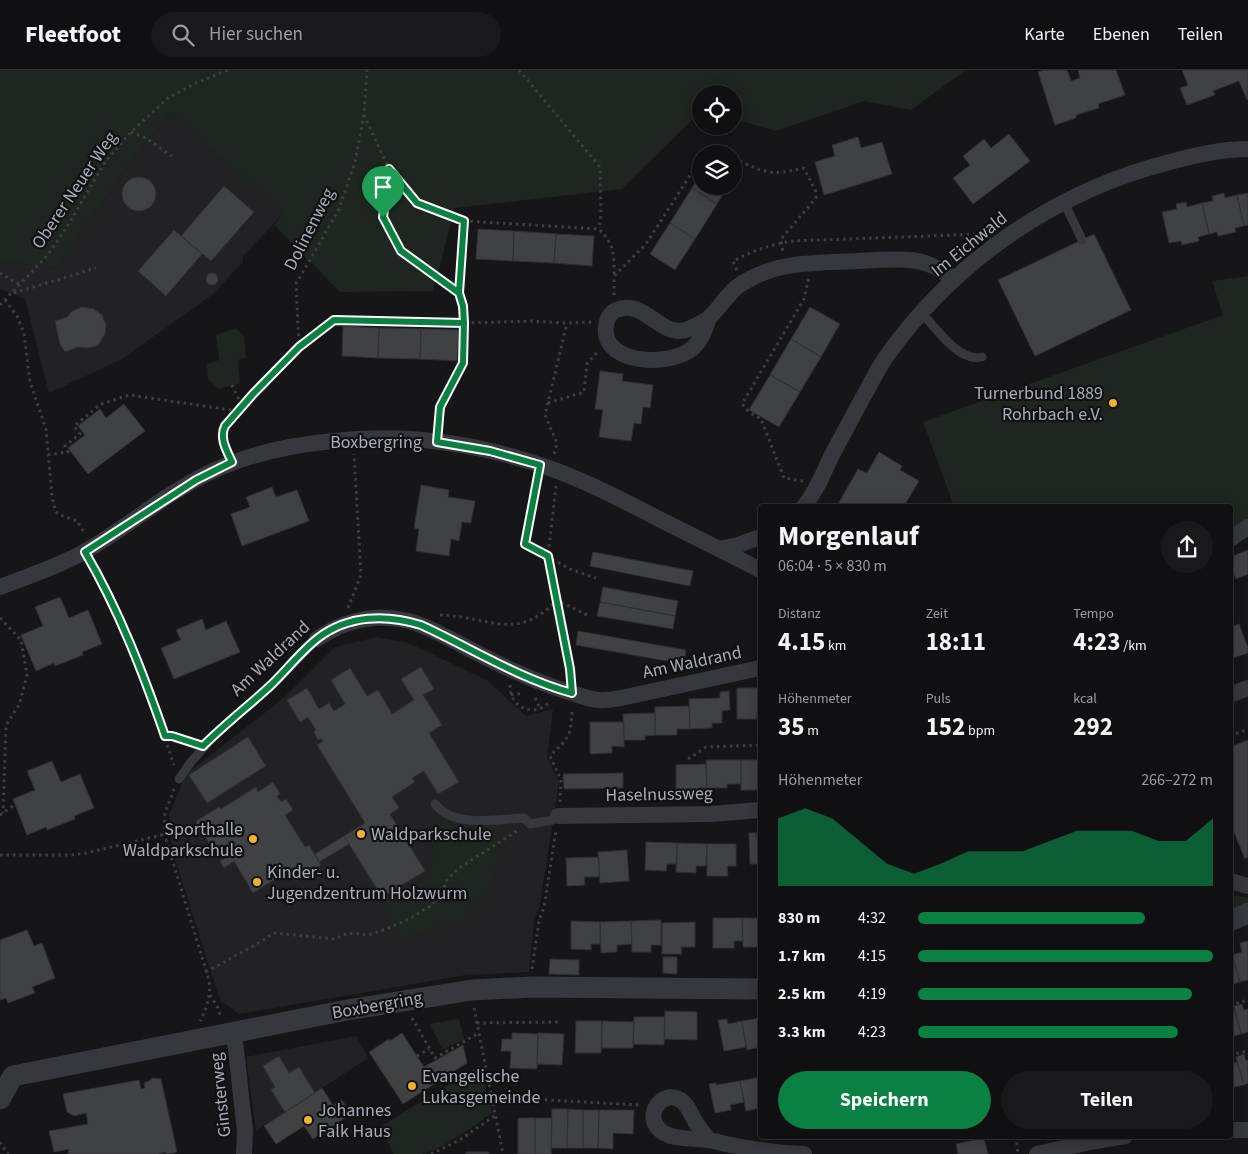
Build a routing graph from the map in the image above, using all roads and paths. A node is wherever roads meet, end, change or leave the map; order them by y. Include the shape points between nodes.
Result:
1 (228, 70) edge
2 (367, 70) edge
3 (519, 70) edge
4 (364, 114) junction
5 (130, 132) junction
6 (1248, 149) edge
7 (174, 158) dead end
8 (742, 162) edge
9 (389, 169) junction
10 (692, 172) edge
11 (1064, 202) junction
12 (464, 221) junction
13 (599, 229) junction
14 (1082, 240) dead end
15 (1000, 241) junction
16 (782, 242) junction
17 (812, 263) junction
18 (786, 266) junction
19 (96, 268) dead end
20 (0, 273) edge
21 (614, 276) junction
22 (954, 279) junction
23 (742, 283) junction
24 (20, 285) junction
25 (13, 293) junction
26 (459, 293) junction
27 (6, 300) junction
28 (0, 305) edge
29 (921, 312) junction
30 (612, 316) junction
31 (709, 318) junction
32 (464, 323) junction
33 (567, 323) junction
34 (947, 324) dead end
35 (940, 332) junction
36 (610, 344) junction
37 (299, 347) junction
38 (982, 357) dead end
39 (232, 385) dead end
40 (547, 403) junction
41 (242, 406) junction
42 (238, 411) junction
43 (354, 439) junction
44 (437, 442) junction
45 (555, 451) dead end
46 (48, 455) junction
47 (232, 462) junction
48 (540, 465) junction
49 (556, 488) dead end
50 (811, 498) edge
51 (1248, 526) edge
52 (82, 528) dead end
53 (1233, 537) edge
54 (758, 538) edge
55 (719, 548) junction
56 (85, 552) junction
57 (548, 556) junction
58 (758, 569) edge
59 (596, 578) dead end
60 (0, 587) edge
61 (557, 600) junction
62 (590, 616) dead end
63 (0, 618) edge
64 (409, 621) junction
65 (340, 626) junction
66 (317, 639) joint
67 (758, 668) edge
68 (514, 672) junction
69 (556, 688) junction
70 (1248, 688) edge
71 (572, 693) junction
72 (1233, 694) edge
73 (511, 695) junction
74 (540, 709) dead end
75 (1248, 729) edge
76 (1233, 735) edge
77 (165, 736) junction
78 (203, 746) junction
79 (758, 746) edge
80 (688, 759) dead end
81 (179, 779) junction
82 (561, 792) dead end
83 (435, 804) dead end
84 (13, 806) dead end
85 (758, 810) edge
86 (1, 814) edge
87 (558, 816) joint
88 (530, 824) junction
89 (186, 829) dead end
90 (164, 833) junction
91 (553, 844) dead end
92 (0, 855) edge
93 (1233, 882) edge
94 (1248, 886) edge
95 (1248, 913) edge
96 (1233, 920) edge
97 (532, 967) dead end
98 (206, 972) junction
99 (758, 989) edge
100 (472, 990) junction
101 (210, 994) junction
102 (1248, 1000) edge
103 (402, 1001) junction
104 (1233, 1004) edge
105 (220, 1015) dead end
106 (561, 1022) dead end
107 (477, 1023) junction
108 (234, 1032) junction
109 (479, 1034) junction
110 (190, 1040) junction
111 (429, 1049) junction
112 (1248, 1051) edge
113 (1233, 1054) edge
114 (417, 1056) dead end
115 (6, 1077) edge
116 (493, 1098) junction
117 (0, 1099) edge
118 (656, 1106) junction
119 (496, 1116) junction
120 (1233, 1130) edge
121 (1248, 1130) edge
122 (1016, 1139) edge
123 (1107, 1139) edge
124 (708, 1140) junction
125 (0, 1142) edge
126 (8, 1154) edge
127 (244, 1154) edge
128 (431, 1154) edge
129 (503, 1154) edge
130 (804, 1154) edge
131 (1018, 1154) edge
132 (1038, 1154) edge

1 - 5 path, Oberer Neuer Weg via 168,98
2 - 4 path, Dolinenweg
3 - 13 path via 600,167
4 - 9 path
4 - 37 path, Dolinenweg via 355,162 338,211 296,284
5 - 7 path via 156,144
5 - 24 path, Oberer Neuer Weg via 105,162 46,257
6 - 11 street, Im Eichwald via 1185,158 1143,169 1100,184
8 - 16 path via 769,173 804,168 816,198 781,239
9 - 12 path via 417,203
9 - 26 path via 383,217 401,251
10 - 21 path via 646,244
11 - 14 lane
11 - 15 street, Im Eichwald
12 - 13 path
12 - 26 path
13 - 21 path via 614,252
15 - 16 path via 987,234
15 - 22 street, Im Eichwald
16 - 18 path
16 - 23 path via 733,261
17 - 18 street
17 - 22 street via 917,261
17 - 50 path via 804,299 742,404 761,419 784,478
18 - 23 street
19 - 25 path
20 - 24 path
21 - 30 path
22 - 29 street, Im Eichwald
23 - 31 street
24 - 25 path, Oberer Neuer Weg
25 - 27 path, Oberer Neuer Weg
26 - 32 path
27 - 28 path, Oberer Neuer Weg
27 - 46 path via 24,333 30,382 46,429
29 - 35 lane
29 - 50 street, Im Eichwald via 885,358
30 - 31 street via 635,309 678,331 688,330
30 - 33 path
30 - 36 street via 607,338
31 - 36 street via 699,341 691,349 672,358 648,360 632,357
32 - 33 path
32 - 37 path via 334,320
32 - 44 path via 463,363 440,407
33 - 40 path
34 - 35 lane
35 - 38 lane via 963,355
36 - 40 path via 587,364 584,392
37 - 41 path
39 - 41 path
40 - 45 path via 545,415 557,443
41 - 42 path
42 - 46 path via 130,395 101,404 74,426 80,434 65,446 68,452
42 - 47 path via 222,431
43 - 44 street, Boxbergring
43 - 47 street, Boxbergring via 282,447
43 - 65 path via 361,575
44 - 48 street, Boxbergring via 490,451
46 - 52 path via 54,510 77,521
47 - 56 street, Boxbergring via 196,480
48 - 55 street, Boxbergring via 627,502
48 - 57 path via 525,544
49 - 57 path
51 - 53 street
54 - 55 street
55 - 58 street, Boxbergring
56 - 60 street, Boxbergring
56 - 77 path via 126,633
57 - 59 path via 570,569
57 - 61 path
61 - 62 path
61 - 64 path via 536,618 516,625 444,615 416,616
61 - 71 path
63 - 86 path via 21,640 27,675 19,705 6,725
64 - 65 street, Am Waldrand via 371,618
64 - 68 street, Am Waldrand
65 - 66 street, Am Waldrand
66 - 78 lane, Am Waldrand via 271,686
67 - 71 street, Am Waldrand via 621,698 599,700
68 - 69 street, Am Waldrand
68 - 73 path
69 - 71 street, Am Waldrand
69 - 73 path via 548,703 536,710 521,708
70 - 72 street
71 - 82 path via 568,737 550,756 561,780
73 - 74 path via 531,695
75 - 76 path
77 - 78 path
77 - 81 path
78 - 81 lane, Am Waldrand
79 - 80 path via 706,748
81 - 90 path via 165,813
83 - 88 lane via 443,813 460,819 524,818
84 - 86 path
85 - 87 street, Haselnussweg
87 - 88 lane
88 - 98 path via 463,864 447,880 432,905 401,922 369,935 348,933 335,938 274,933
89 - 90 path
90 - 92 path via 87,854
90 - 98 path
91 - 97 path
93 - 94 street
95 - 96 street
98 - 101 path
99 - 100 street, Boxbergring via 531,987
100 - 103 street, Boxbergring
100 - 107 path
101 - 105 path
101 - 110 path
102 - 104 path
103 - 108 street, Boxbergring
103 - 111 path
106 - 107 path
107 - 109 path
108 - 110 street, Boxbergring
108 - 127 street, Ginsterweg via 245,1131
109 - 111 path via 434,1058
109 - 116 path
110 - 115 street, Boxbergring
111 - 114 path
112 - 113 path
115 - 117 street
116 - 118 path
116 - 119 path
118 - 124 street via 653,1118 660,1131
118 - 124 street via 665,1098 683,1102
119 - 128 path
119 - 129 path
120 - 121 street
122 - 131 path
123 - 132 street
124 - 130 street via 779,1153
125 - 126 path

